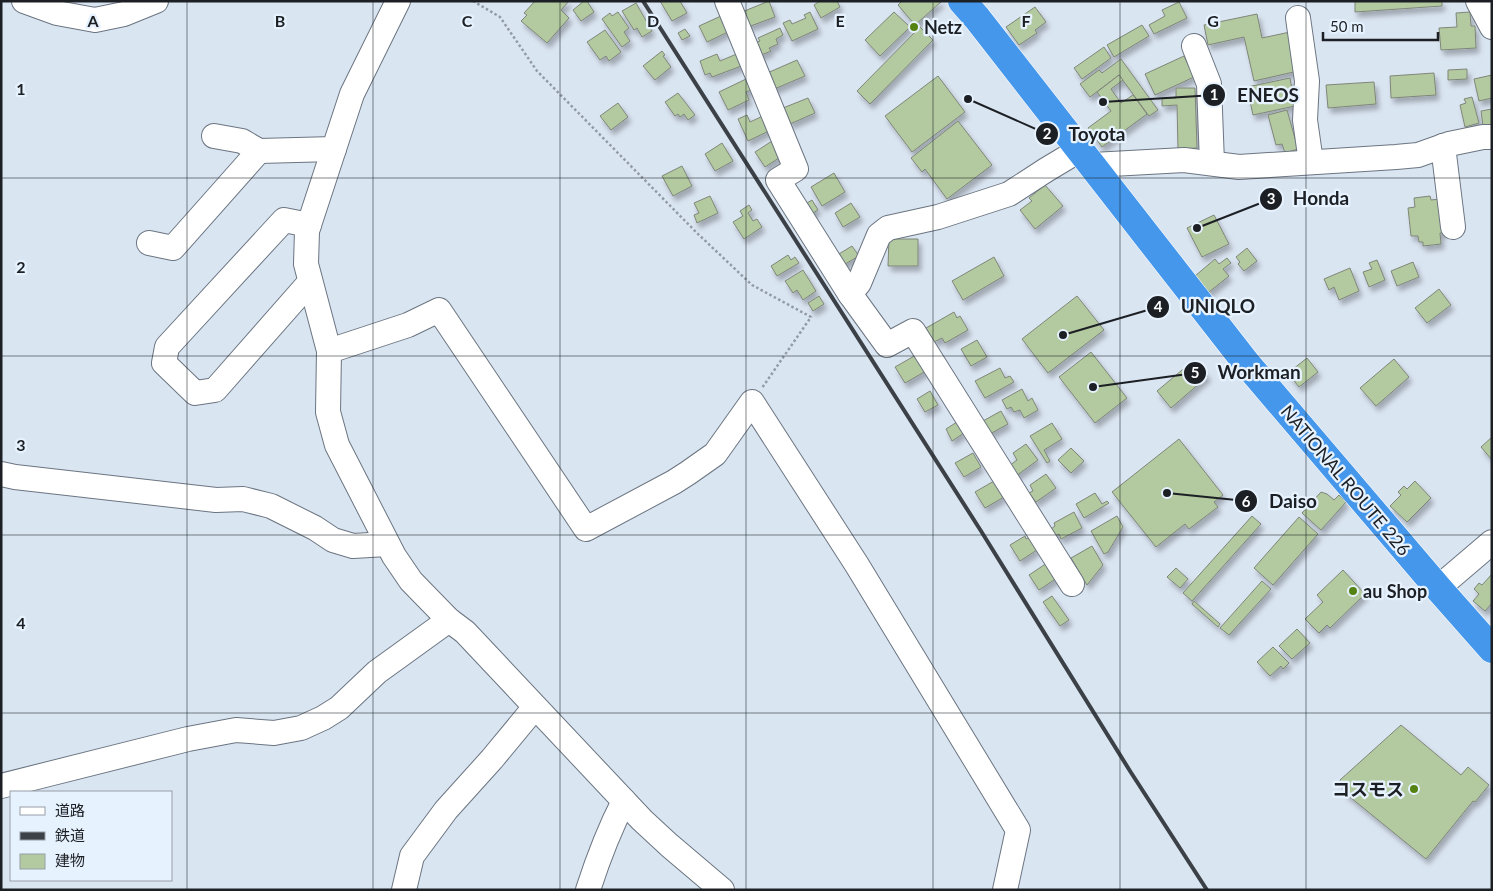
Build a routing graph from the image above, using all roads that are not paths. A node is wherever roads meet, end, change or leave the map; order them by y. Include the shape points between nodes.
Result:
1 (24, 1) edge
2 (156, 1) edge
3 (398, 1) edge
4 (728, 1) edge
5 (962, 1) edge
6 (1478, 1) edge
7 (1298, 18) dead end
8 (1492, 27) edge
9 (1194, 46) dead end
10 (214, 136) dead end
11 (1492, 137) edge
12 (1443, 146) junction
13 (334, 149) junction
14 (259, 151) junction
15 (1087, 157) junction
16 (1311, 162) junction
17 (1212, 163) junction
18 (309, 225) junction
19 (1453, 227) dead end
20 (149, 243) dead end
21 (310, 282) junction
22 (850, 294) junction
23 (329, 351) junction
24 (1, 474) edge
25 (1492, 542) edge
26 (387, 544) junction
27 (1072, 584) dead end
28 (1438, 588) junction
29 (449, 620) junction
30 (1492, 649) edge
31 (535, 706) junction
32 (1, 786) edge
33 (624, 801) junction
34 (404, 890) edge
35 (588, 890) edge
36 (722, 890) edge
37 (1005, 890) edge

1 - 2 street via 58,13 95,20 124,14
3 - 13 street via 352,94
4 - 22 street via 796,169 778,180
5 - 15 highway, NATIONAL ROUTE 226
6 - 8 street
7 - 16 street via 1307,81 1305,120
9 - 17 street via 1209,84
10 - 14 street via 242,141
11 - 12 street
12 - 16 street via 1418,155
12 - 19 street
13 - 14 street
13 - 18 street
14 - 20 street via 173,248
15 - 17 street
15 - 22 street via 1009,194 938,217 888,228 879,235 859,283
15 - 28 highway, NATIONAL ROUTE 226 via 1247,364
16 - 17 street via 1239,166
18 - 21 street via 306,264
18 - 21 street via 284,220 167,347 164,363 195,393 215,390
21 - 23 street
22 - 27 street via 887,345 913,331
23 - 26 street via 328,412 337,445
23 - 37 street via 408,325 439,310 586,530 674,482 714,454 752,402 857,565 1018,830
24 - 26 street via 216,500 243,499 271,506 333,540 353,546
25 - 28 street
26 - 29 street via 411,581
28 - 30 highway, NATIONAL ROUTE 226
29 - 31 street via 465,632
29 - 32 street via 377,672 339,708 301,728 274,732 236,730 188,738
31 - 33 street
31 - 34 street via 446,810 412,856
33 - 35 street
33 - 36 street via 668,845

